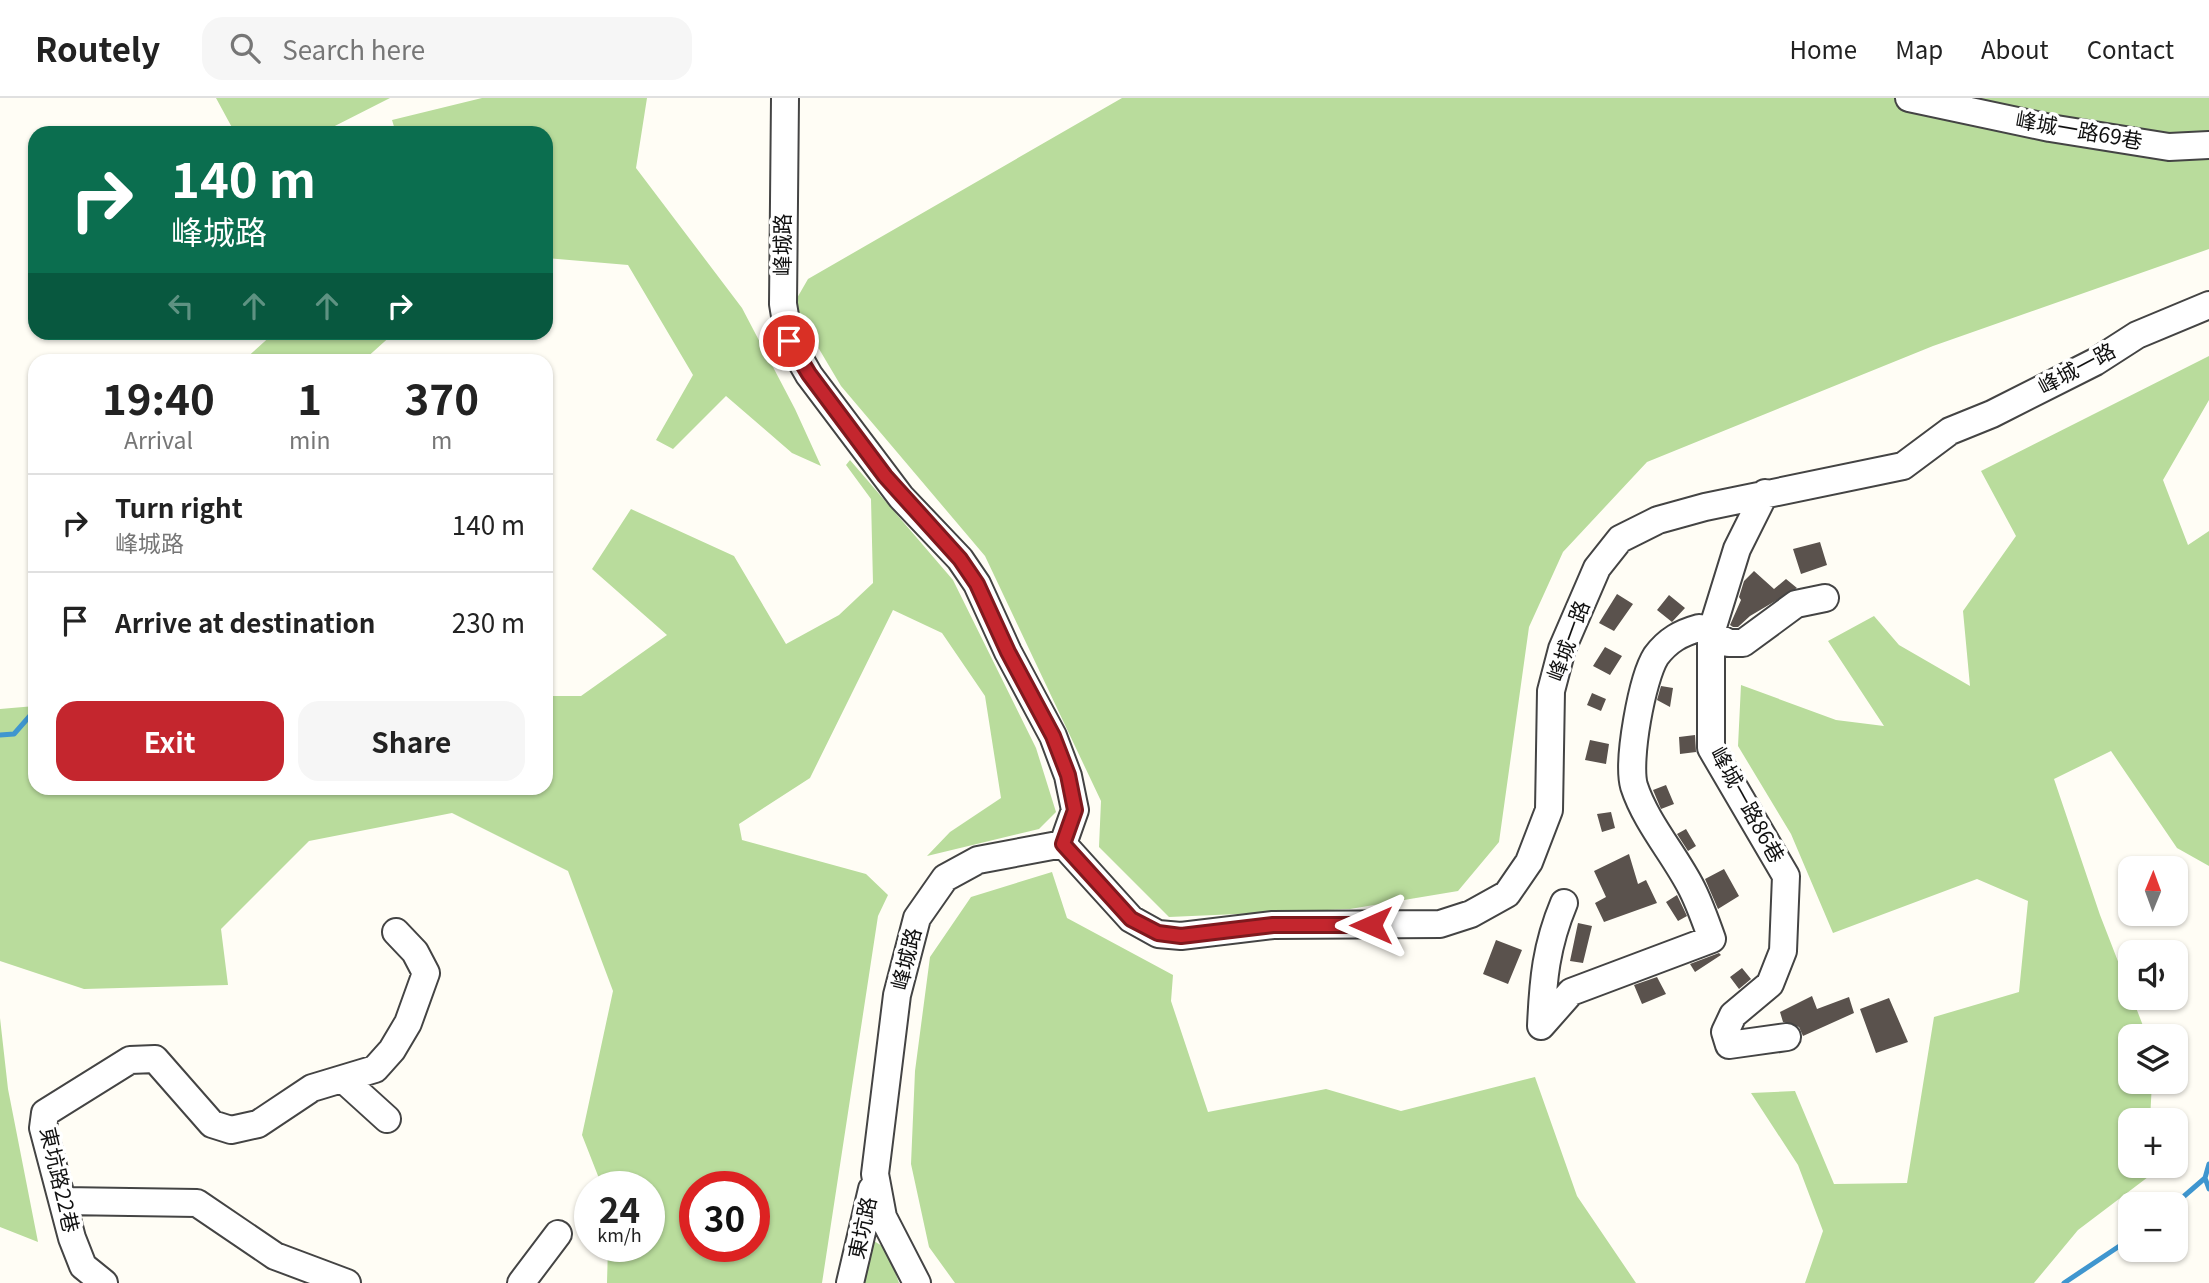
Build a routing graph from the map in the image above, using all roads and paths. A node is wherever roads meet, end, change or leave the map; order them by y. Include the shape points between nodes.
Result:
1 (785, 98) edge
2 (1909, 98) edge
3 (2209, 145) edge
4 (2209, 305) edge
5 (1765, 493) junction
6 (1825, 598) dead end
7 (1711, 633) junction
8 (1063, 844) junction
9 (1564, 904) dead end
10 (396, 932) dead end
11 (1787, 1037) dead end
12 (344, 1080) junction
13 (387, 1119) dead end
14 (875, 1174) junction
15 (63, 1201) junction
16 (558, 1234) dead end
17 (104, 1283) edge
18 (347, 1283) edge
19 (521, 1283) edge
20 (850, 1283) edge
21 (917, 1283) edge

1 - 8 street, 峰城路 via 783,304 789,341 885,476 977,584 1068,775 1075,810
2 - 3 street, 峰城一路69巷 via 2169,147
4 - 5 street, 峰城一路 via 2137,335 2095,362 1950,431 1903,466
5 - 7 street, 峰城一路86巷 via 1737,550
5 - 8 street, 峰城一路 via 1658,520 1620,539 1597,568 1562,649 1551,691 1549,810 1529,862 1507,894 1471,914 1440,924 1273,925 1181,936 1158,933 1131,919
6 - 7 street via 1796,604 1743,643 1729,643
7 - 9 street via 1699,628 1679,634 1657,654 1647,672 1633,741 1634,785 1693,890 1712,939 1571,992 1541,1026 1549,938
7 - 11 street, 峰城一路86巷 via 1711,748 1786,876 1783,951 1770,984 1733,1015 1725,1032 1728,1045
8 - 14 street, 峰城路 via 978,860 945,878 917,918 897,995
10 - 12 street, 東坑路22巷 via 415,952 426,973 418,997 408,1023 384,1060 375,1069
12 - 13 street
12 - 15 street, 東坑路22巷 via 312,1088 258,1124 231,1130 212,1124 155,1059 130,1059 44,1113 43,1128
14 - 20 street, 東坑路
14 - 21 street, 峰城路 via 883,1217
15 - 17 street, 東坑路22巷 via 83,1266
15 - 18 street via 197,1203 275,1256
16 - 19 street

